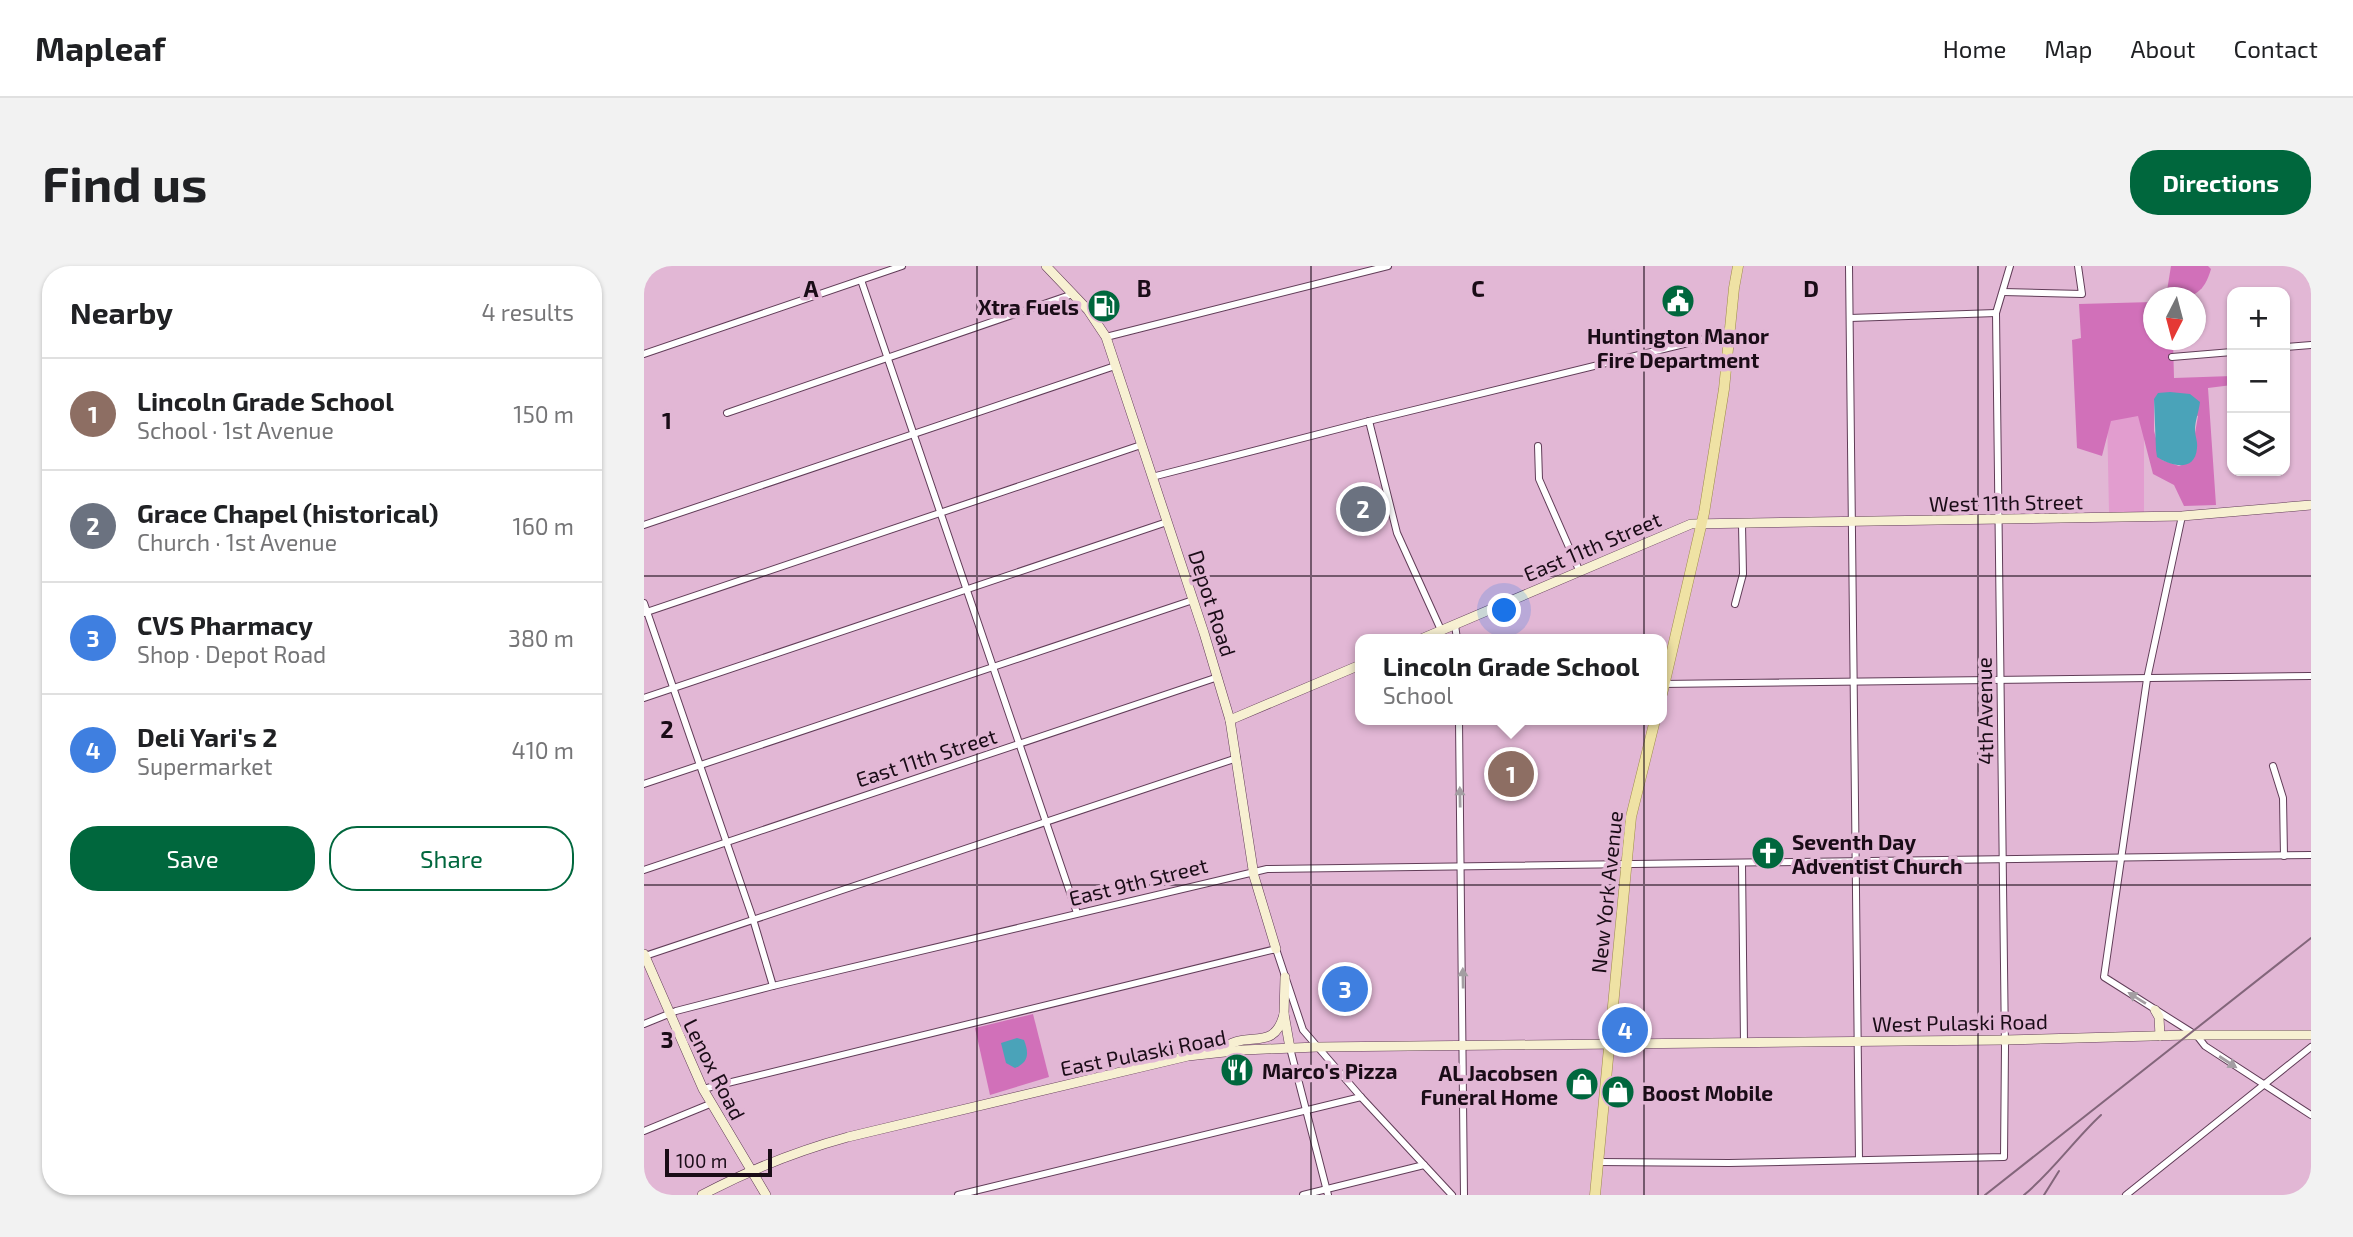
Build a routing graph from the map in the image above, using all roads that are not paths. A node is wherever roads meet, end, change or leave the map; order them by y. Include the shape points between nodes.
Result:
1 (902, 266) edge
2 (1046, 266) edge
3 (1388, 266) edge
4 (1738, 266) edge
5 (1849, 266) edge
6 (2010, 266) edge
7 (2078, 266) edge
8 (861, 280) junction
9 (2003, 292) junction
10 (1073, 294) junction
11 (1996, 313) junction
12 (1850, 318) junction
13 (1729, 333) junction
14 (1106, 337) junction
15 (2311, 345) edge
16 (2290, 347) edge
17 (2227, 352) edge
18 (644, 354) edge
19 (2172, 357) dead end
20 (888, 358) junction
21 (1115, 366) junction
22 (727, 413) dead end
23 (1369, 421) junction
24 (914, 435) junction
25 (1141, 445) junction
26 (1538, 446) dead end
27 (1152, 477) junction
28 (2311, 505) edge
29 (940, 512) junction
30 (2182, 516) junction
31 (1999, 520) junction
32 (1167, 522) junction
33 (1851, 523) junction
34 (1702, 524) junction
35 (1742, 525) junction
36 (644, 526) edge
37 (1579, 570) junction
38 (966, 589) junction
39 (1194, 600) junction
40 (644, 603) edge
41 (1735, 604) dead end
42 (645, 612) edge
43 (1455, 625) junction
44 (1441, 630) junction
45 (1432, 634) edge
46 (1456, 634) edge
47 (993, 666) junction
48 (1355, 667) edge
49 (1667, 667) edge
50 (2311, 676) edge
51 (1218, 677) junction
52 (2147, 679) junction
53 (2001, 680) junction
54 (1853, 681) junction
55 (1667, 687) edge
56 (673, 688) junction
57 (644, 698) edge
58 (1230, 720) junction
59 (1459, 725) edge
60 (1654, 725) edge
61 (1020, 744) junction
62 (1237, 758) junction
63 (699, 765) junction
64 (2273, 766) dead end
65 (644, 784) edge
66 (1046, 821) junction
67 (725, 842) junction
68 (2311, 855) edge
69 (2284, 856) junction
70 (2120, 859) junction
71 (2003, 860) junction
72 (1856, 862) junction
73 (1742, 863) junction
74 (1627, 864) junction
75 (1461, 865) junction
76 (644, 870) edge
77 (1253, 871) junction
78 (1077, 913) junction
79 (753, 919) junction
80 (1276, 949) junction
81 (645, 955) edge
82 (1284, 977) junction
83 (773, 986) junction
84 (2155, 1010) junction
85 (668, 1014) junction
86 (1284, 1014) junction
87 (644, 1024) edge
88 (2194, 1035) junction
89 (2311, 1035) edge
90 (2160, 1036) junction
91 (2005, 1040) junction
92 (1858, 1041) junction
93 (1744, 1043) junction
94 (1609, 1044) junction
95 (1317, 1047) junction
96 (1463, 1047) junction
97 (2311, 1047) edge
98 (1290, 1048) junction
99 (1221, 1051) junction
100 (2266, 1085) junction
101 (703, 1089) junction
102 (1361, 1097) junction
103 (710, 1104) junction
104 (1307, 1109) junction
105 (2311, 1115) edge
106 (644, 1130) edge
107 (1859, 1160) junction
108 (1598, 1162) junction
109 (1424, 1165) junction
110 (751, 1171) junction
111 (1327, 1192) edge
112 (702, 1195) edge
113 (766, 1195) edge
114 (958, 1195) edge
115 (1303, 1195) edge
116 (1452, 1195) edge
117 (1464, 1195) edge
118 (1595, 1195) edge
119 (2126, 1195) edge

1 - 8 street
2 - 10 street, Depot Road
3 - 14 street
4 - 13 main road
5 - 12 street
6 - 9 street, 4th Avenue
7 - 9 street via 2082,294
8 - 18 street
8 - 20 street
9 - 11 street, 4th Avenue
10 - 14 street, Depot Road
10 - 20 street
11 - 12 street
11 - 31 street, 4th Avenue
12 - 33 street
13 - 23 street
13 - 34 main road
14 - 21 street, Depot Road
15 - 16 street
17 - 19 street
20 - 22 street
20 - 24 street
21 - 24 street
21 - 25 street, Depot Road
23 - 27 street
23 - 44 street via 1397,533
24 - 29 street
24 - 36 street
25 - 27 street, Depot Road
25 - 29 street
26 - 37 street via 1539,479
27 - 32 street, Depot Road
28 - 30 street, West 11th Street
29 - 38 street
29 - 42 street
30 - 31 street, West 11th Street
30 - 52 street
31 - 33 street, West 11th Street
31 - 53 street, 4th Avenue
32 - 38 street
32 - 39 street, Depot Road
33 - 35 street, West 11th Street
33 - 54 street
34 - 35 street, West 11th Street
34 - 37 street, East 11th Street via 1685,526
34 - 49 main road
35 - 41 street via 1743,574
37 - 43 street, East 11th Street
38 - 47 street
38 - 56 street
39 - 47 street
39 - 51 street, Depot Road
40 - 42 street
42 - 56 street
43 - 44 street, East 11th Street
43 - 46 street
44 - 45 street, East 11th Street
47 - 61 street
47 - 63 street
48 - 58 street
50 - 52 street
51 - 58 street, Depot Road
51 - 61 street, East 11th Street
52 - 53 street
52 - 70 street
53 - 54 street
53 - 71 street, 4th Avenue
54 - 55 street
54 - 72 street
56 - 57 street
56 - 63 street
58 - 62 street, Depot Road
75 -> 59 street
60 - 74 main road, New York Avenue via 1632,817
61 - 66 street
61 - 67 street, East 11th Street
62 - 66 street
62 - 77 street, Depot Road
63 - 65 street
63 - 67 street
64 - 69 street via 2283,798
66 - 78 street
66 - 79 street
67 - 76 street, East 11th Street
67 - 79 street
68 - 69 street, East 9th Street
69 - 70 street, East 9th Street
70 - 71 street, East 9th Street
84 -> 70 street via 2104,977
71 - 72 street, East 9th Street
71 - 91 street, 4th Avenue
72 - 73 street, East 9th Street
72 - 92 street
73 - 74 street, East 9th Street
73 - 93 street
74 - 75 street, East 9th Street
74 - 94 main road, New York Avenue
75 - 77 street, East 9th Street
96 -> 75 street
77 - 78 street, East 9th Street
77 - 80 street, Depot Road
78 - 83 street, East 9th Street
79 - 81 street
79 - 83 street
80 - 82 street, Depot Road
80 - 101 street
81 - 85 street, Lenox Road
82 - 86 street, Depot Road
82 - 95 street, Depot Road via 1303,1030
83 - 85 street, East 9th Street
84 - 88 street
84 - 90 street
85 - 87 street, East 9th Street
85 - 101 street, Lenox Road
86 - 98 street, Depot Road
86 - 99 street via 1275,1035 1228,1044
88 - 89 street, West Pulaski Road
88 - 90 street, West Pulaski Road
88 -> 100 street
90 - 91 street, West Pulaski Road
91 - 92 street, West Pulaski Road
91 - 107 street, 4th Avenue via 2004,1157
92 - 93 street, West Pulaski Road
92 - 107 street
93 - 94 street, West Pulaski Road
94 - 96 street, East Pulaski Road
94 - 108 main road, New York Avenue
95 - 96 street, East Pulaski Road
95 - 98 street, East Pulaski Road
95 - 102 street, Depot Road
96 - 117 street
97 - 100 street
98 - 99 street, East Pulaski Road
98 - 104 street
99 - 110 street, East Pulaski Road via 1150,1063 848,1137
100 - 105 street
100 - 119 street
101 - 103 street, Lenox Road
102 - 104 street
102 - 109 street, Depot Road
103 - 106 street
103 - 110 street, Lenox Road
104 - 111 street
104 - 114 street
107 - 108 street
108 - 118 main road, New York Avenue
109 - 111 street
109 - 116 street, Depot Road
110 - 112 street, East Pulaski Road
110 - 113 street, Lenox Road
111 - 115 street

